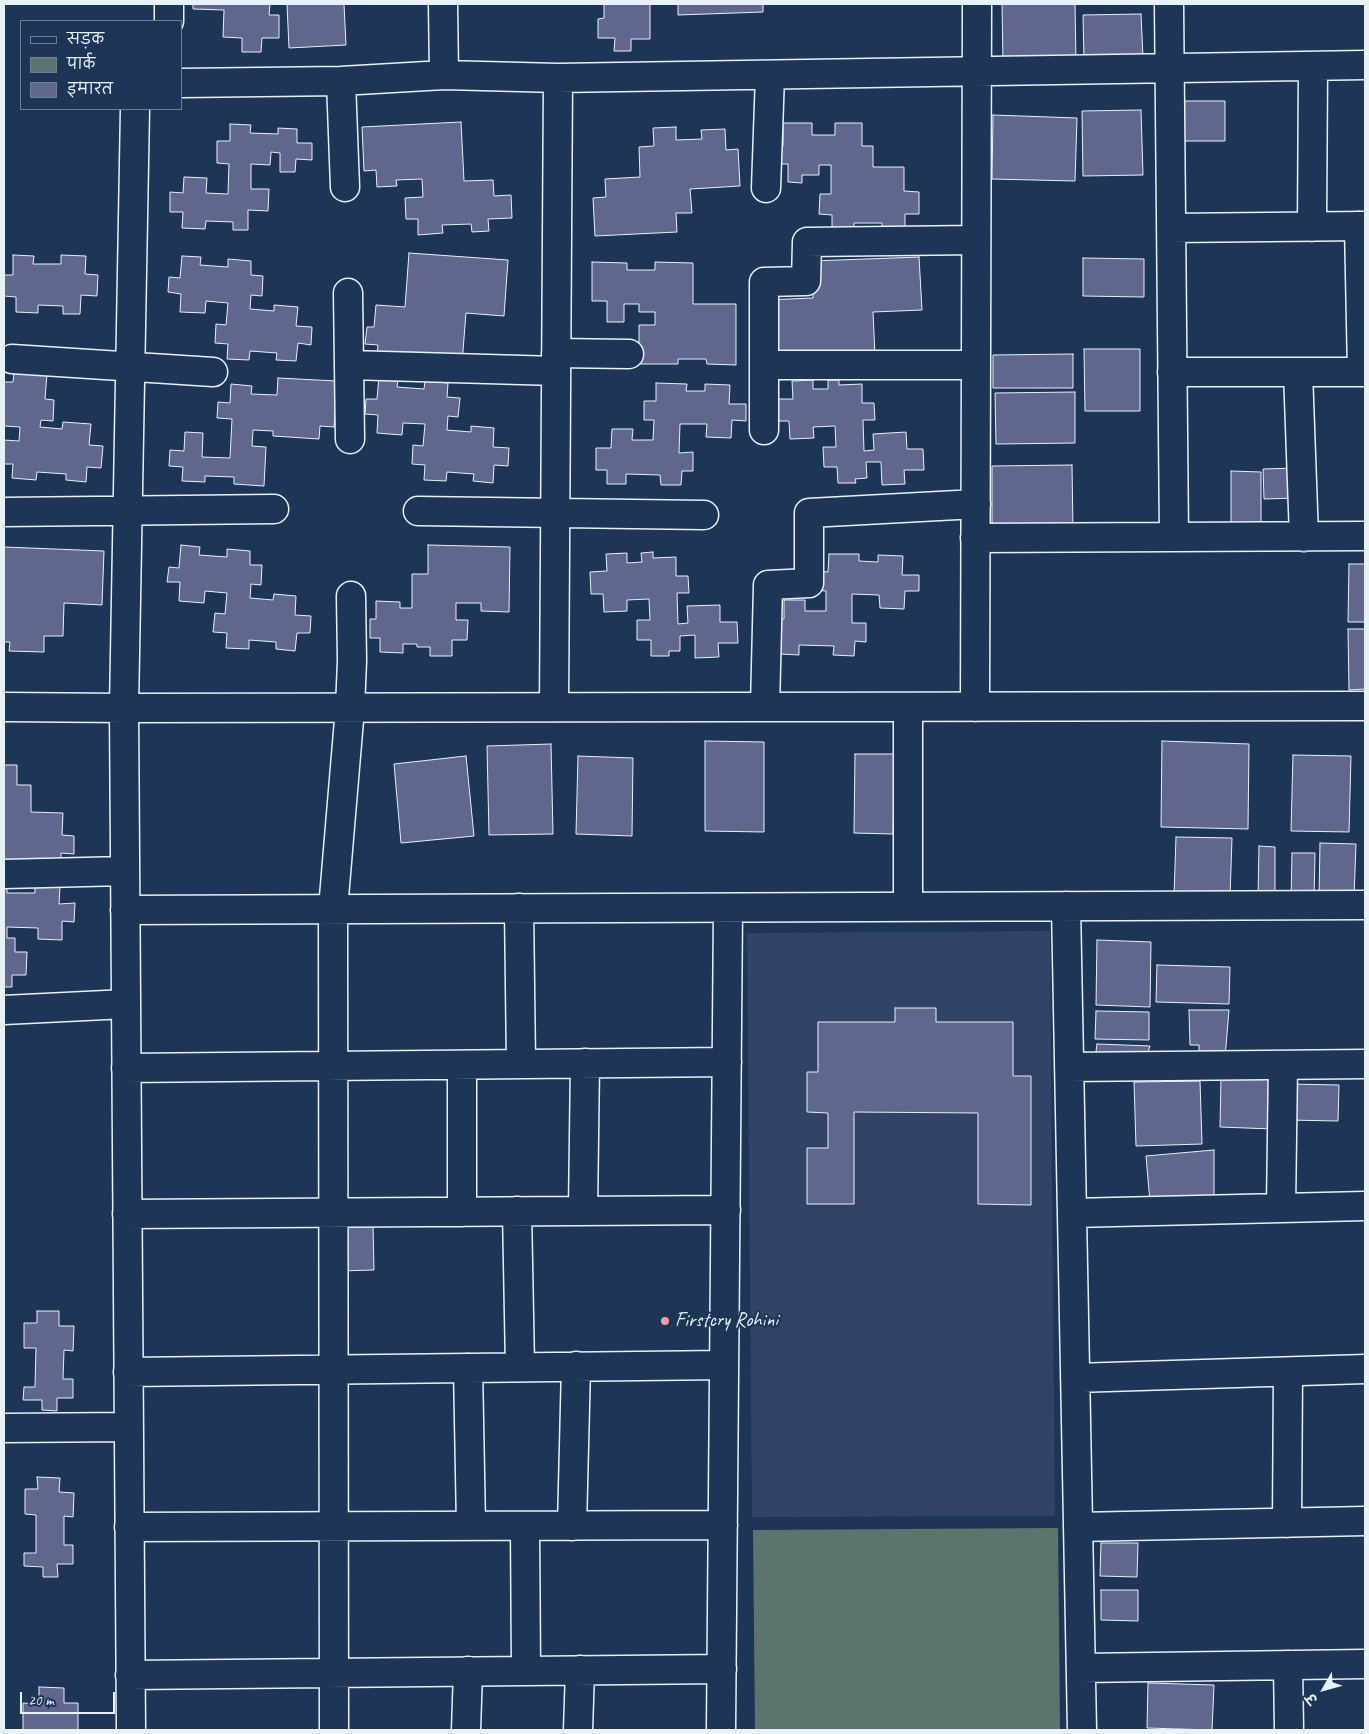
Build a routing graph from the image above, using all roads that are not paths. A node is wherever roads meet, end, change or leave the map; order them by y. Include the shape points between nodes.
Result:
1 (169, 4) edge
2 (443, 4) edge
3 (977, 4) edge
4 (1169, 4) edge
5 (169, 20) edge
6 (1365, 66) edge
7 (1313, 67) junction
8 (1170, 68) junction
9 (977, 72) junction
10 (444, 75) junction
11 (770, 75) junction
12 (558, 78) junction
13 (341, 81) junction
14 (182, 83) edge
15 (135, 110) edge
16 (344, 187) dead end
17 (766, 188) dead end
18 (1362, 226) edge
19 (1312, 227) junction
20 (1171, 228) junction
21 (976, 240) junction
22 (348, 293) dead end
23 (629, 354) dead end
24 (12, 359) dead end
25 (556, 362) junction
26 (349, 365) junction
27 (764, 365) junction
28 (976, 365) junction
29 (130, 367) junction
30 (213, 372) dead end
31 (1172, 372) junction
32 (1298, 372) junction
33 (1364, 372) edge
34 (764, 430) dead end
35 (350, 439) dead end
36 (976, 504) junction
37 (274, 509) dead end
38 (128, 510) junction
39 (418, 511) dead end
40 (4, 512) edge
41 (555, 513) junction
42 (704, 515) dead end
43 (1365, 536) edge
44 (1174, 537) junction
45 (1304, 537) junction
46 (975, 538) junction
47 (351, 596) dead end
48 (765, 706) junction
49 (975, 706) junction
50 (1365, 706) edge
51 (4, 707) edge
52 (554, 707) junction
53 (908, 707) junction
54 (124, 708) junction
55 (350, 708) junction
56 (125, 871) junction
57 (4, 874) edge
58 (1365, 905) edge
59 (1066, 906) junction
60 (908, 907) junction
61 (519, 908) junction
62 (728, 908) junction
63 (333, 909) junction
64 (125, 910) junction
65 (126, 1004) junction
66 (4, 1010) edge
67 (727, 1062) junction
68 (585, 1063) junction
69 (522, 1064) junction
70 (1365, 1064) edge
71 (462, 1065) junction
72 (1283, 1065) junction
73 (333, 1066) junction
74 (1069, 1067) junction
75 (126, 1068) junction
76 (1365, 1206) edge
77 (1281, 1208) junction
78 (726, 1210) junction
79 (517, 1211) junction
80 (583, 1211) junction
81 (462, 1212) junction
82 (334, 1213) junction
83 (1072, 1213) junction
84 (127, 1214) junction
85 (724, 1364) junction
86 (576, 1366) junction
87 (520, 1367) junction
88 (468, 1368) junction
89 (1365, 1369) edge
90 (334, 1370) junction
91 (128, 1372) junction
92 (1288, 1372) junction
93 (1075, 1378) junction
94 (129, 1427) junction
95 (4, 1428) edge
96 (1365, 1521) edge
97 (1287, 1523) junction
98 (723, 1525) junction
99 (334, 1526) junction
100 (471, 1526) junction
101 (525, 1526) junction
102 (572, 1526) junction
103 (1078, 1527) junction
104 (129, 1528) junction
105 (1365, 1664) edge
106 (1288, 1666) junction
107 (1081, 1668) junction
108 (722, 1669) junction
109 (580, 1670) junction
110 (468, 1671) junction
111 (526, 1671) junction
112 (334, 1673) junction
113 (130, 1675) junction
114 (131, 1730) edge
115 (334, 1730) edge
116 (466, 1730) edge
117 (578, 1730) edge
118 (721, 1730) edge
119 (1082, 1730) edge
120 (1289, 1730) edge

1 - 5 street
2 - 10 street
3 - 9 street
4 - 8 street
6 - 7 street
7 - 8 street
7 - 19 street
8 - 9 street
8 - 20 street
9 - 11 street
9 - 21 street
10 - 12 street
10 - 13 street
11 - 12 street
11 - 17 street
12 - 25 street
13 - 14 street
13 - 16 street
15 - 29 street
18 - 19 street
18 - 33 street
19 - 20 street
20 - 31 street
21 - 27 street via 808,242 806,281 764,282
21 - 28 street
22 - 26 street
23 - 25 street
24 - 29 street
25 - 26 street
25 - 41 street
26 - 35 street
27 - 28 street
27 - 34 street
28 - 36 street
29 - 30 street
29 - 38 street
31 - 32 street
31 - 44 street
32 - 33 street
32 - 45 street
36 - 46 street
36 - 48 street via 809,513 810,583 768,586
37 - 38 street
38 - 40 street
38 - 54 street
39 - 41 street
41 - 42 street
41 - 52 street
43 - 45 street
44 - 45 street
44 - 46 street
46 - 49 street
47 - 55 street
48 - 52 street
48 - 53 street
49 - 50 street
49 - 53 street
51 - 54 street
52 - 55 street
53 - 60 street
54 - 55 street
54 - 56 street
55 - 63 street
56 - 57 street
56 - 64 street
58 - 59 street
59 - 60 street
59 - 74 street
60 - 62 street
61 - 62 street
61 - 63 street
61 - 69 street
62 - 67 street
63 - 64 street
63 - 73 street
64 - 65 street
65 - 66 street
65 - 75 street
67 - 68 street
67 - 78 street
68 - 69 street
68 - 80 street
69 - 71 street
70 - 72 street
71 - 73 street
71 - 81 street
72 - 74 street
72 - 77 street
73 - 75 street
73 - 82 street
74 - 83 street
75 - 84 street
76 - 77 street
77 - 83 street
78 - 80 street
78 - 85 street
79 - 80 street
79 - 81 street
79 - 87 street
81 - 82 street
82 - 84 street
82 - 90 street
83 - 93 street
84 - 91 street
85 - 86 street
85 - 98 street
86 - 87 street
86 - 102 street
87 - 88 street
88 - 90 street
88 - 100 street
89 - 92 street
90 - 91 street
90 - 99 street
91 - 94 street
92 - 93 street
92 - 97 street
93 - 103 street
94 - 95 street
94 - 104 street
96 - 97 street
97 - 103 street
98 - 102 street
98 - 108 street
99 - 100 street
99 - 104 street
99 - 112 street
100 - 101 street
101 - 102 street
101 - 111 street
103 - 107 street
104 - 113 street
105 - 106 street
106 - 107 street
106 - 120 street
107 - 119 street
108 - 109 street
108 - 118 street
109 - 111 street
109 - 117 street
110 - 111 street
110 - 112 street
110 - 116 street
112 - 113 street
112 - 115 street
113 - 114 street

